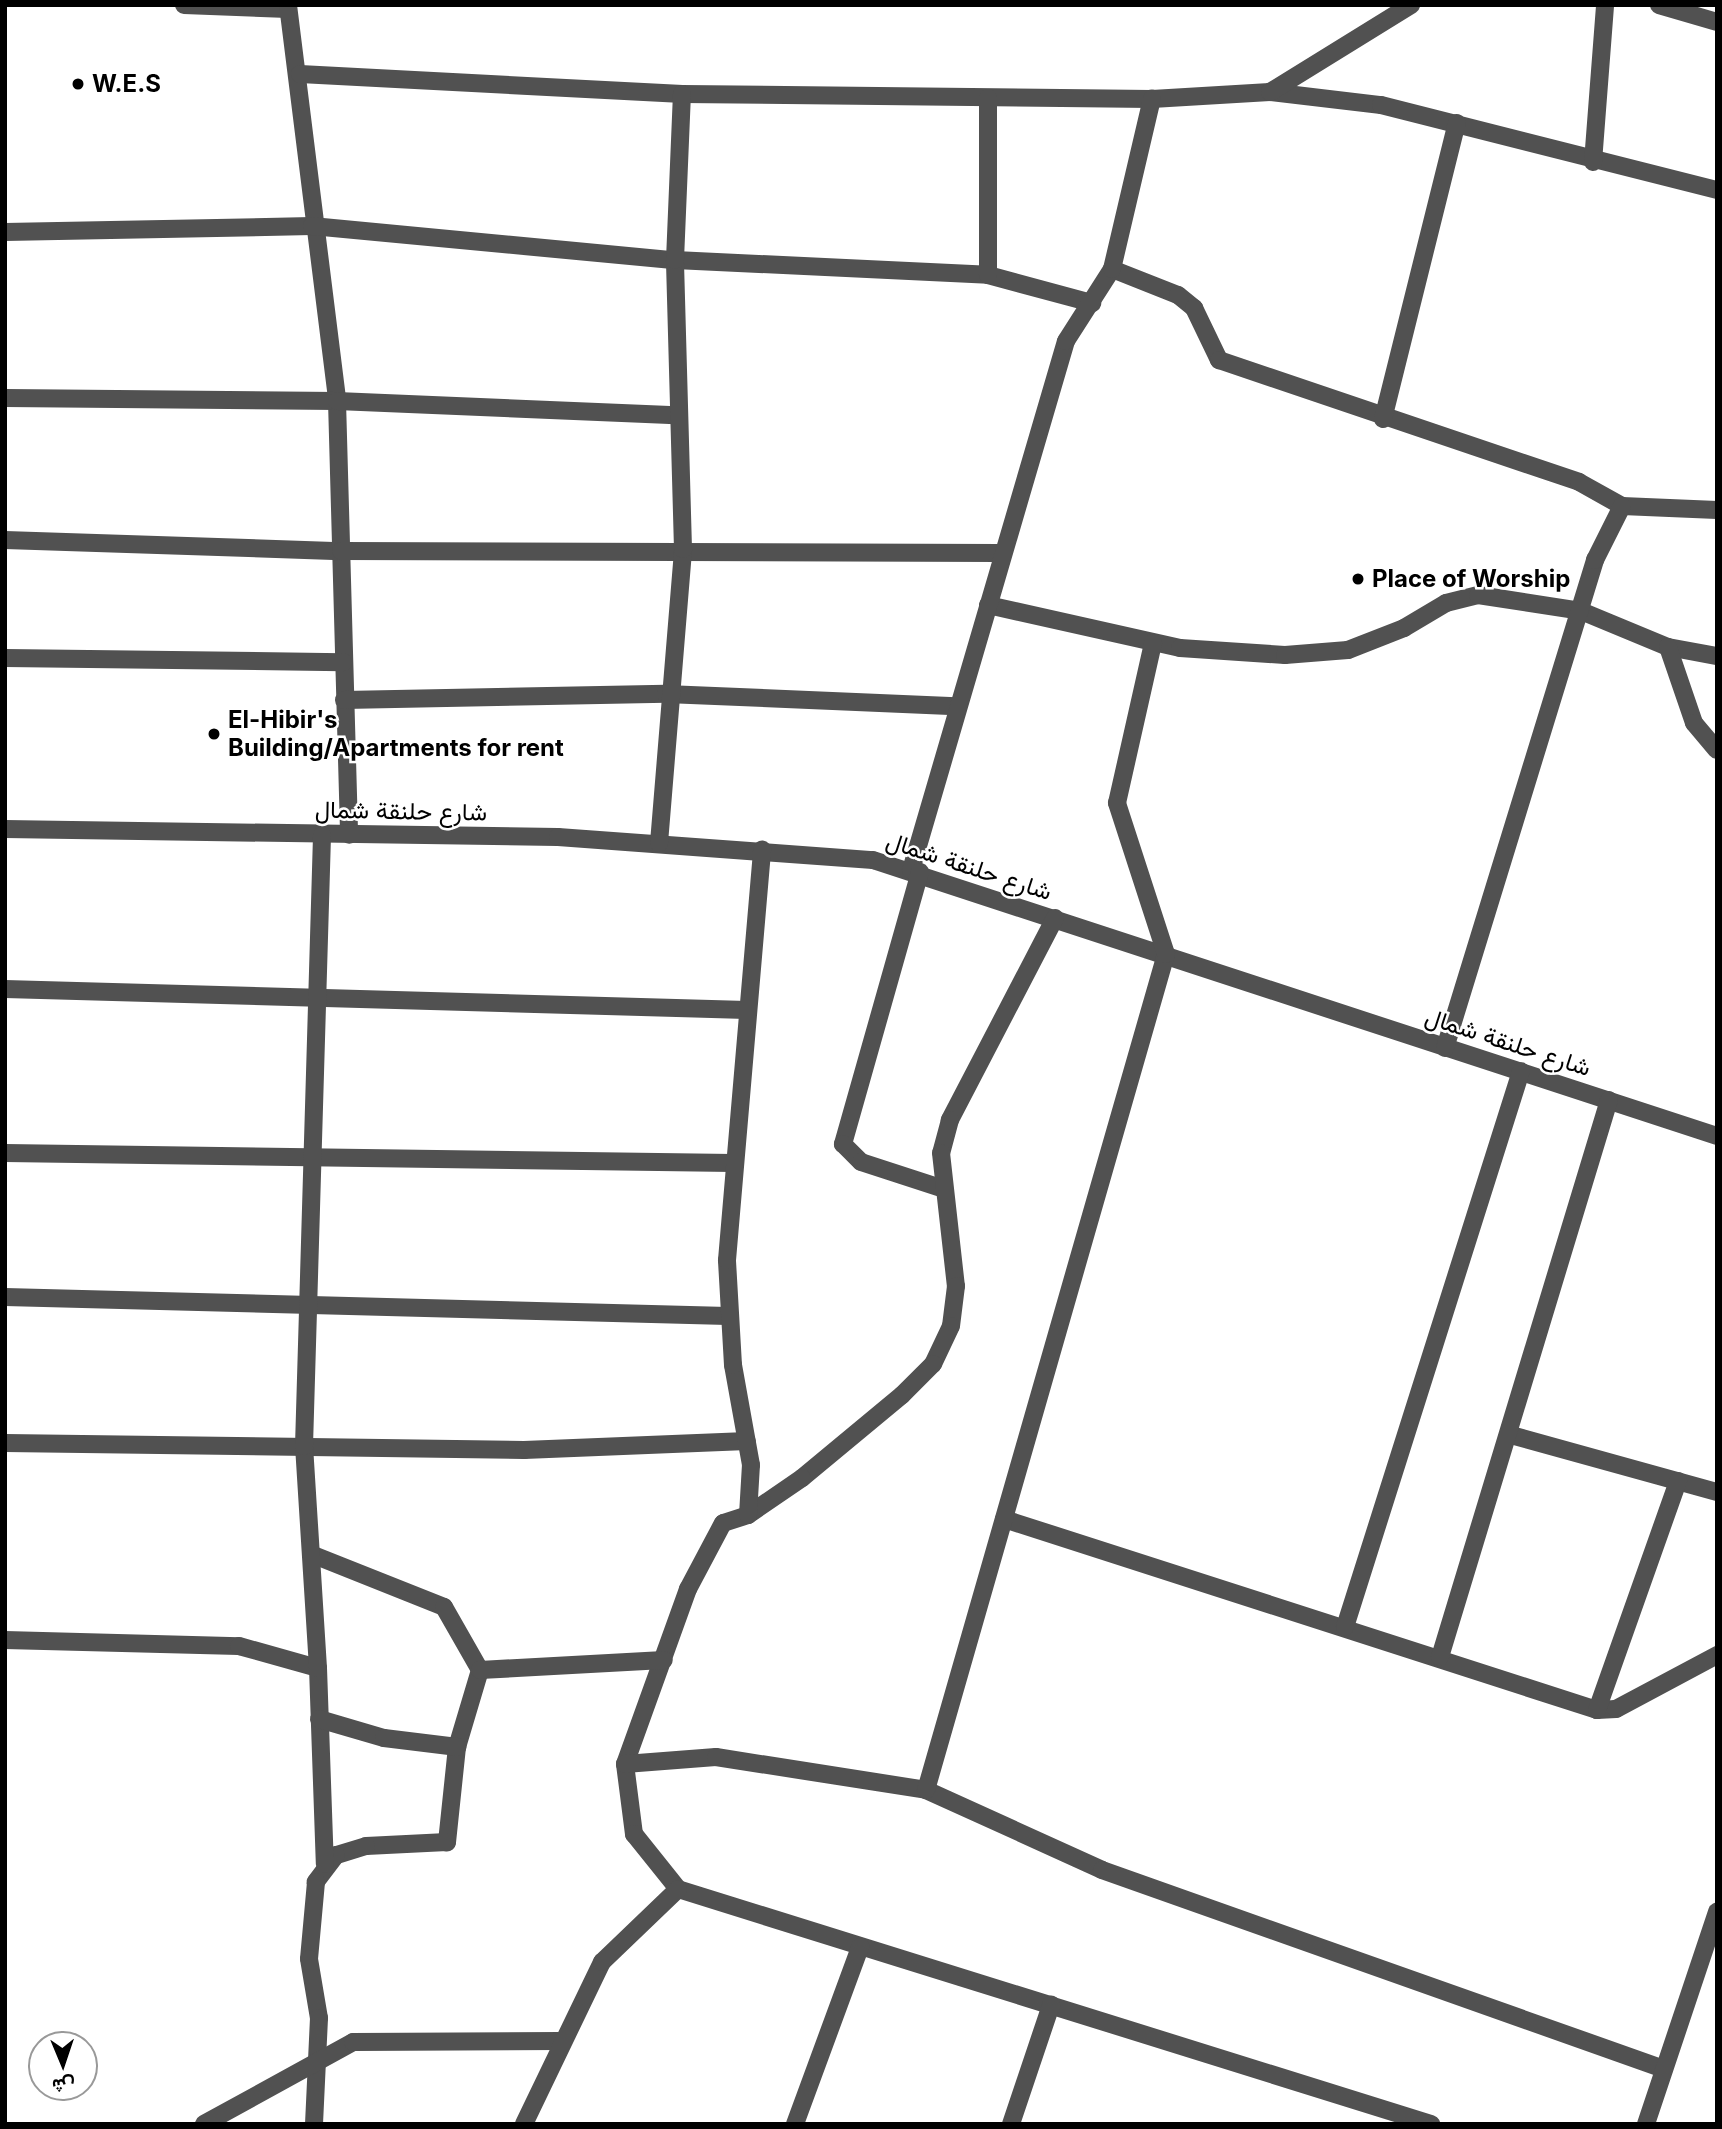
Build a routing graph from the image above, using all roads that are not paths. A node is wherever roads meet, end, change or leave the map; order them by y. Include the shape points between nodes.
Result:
1 (184, 5) edge
2 (1411, 5) edge
3 (1605, 5) edge
4 (1659, 5) edge
5 (288, 7) edge
6 (1717, 22) edge
7 (300, 74) junction
8 (1270, 92) junction
9 (682, 94) junction
10 (988, 98) junction
11 (1152, 99) junction
12 (1457, 123) junction
13 (1593, 162) junction
14 (1717, 190) edge
15 (312, 226) junction
16 (5, 232) edge
17 (675, 260) junction
18 (1112, 269) junction
19 (988, 275) junction
20 (1092, 303) junction
21 (5, 398) edge
22 (337, 401) junction
23 (676, 415) junction
24 (1384, 419) junction
25 (1622, 506) junction
26 (1717, 510) edge
27 (5, 540) edge
28 (683, 549) junction
29 (341, 551) junction
30 (999, 553) junction
31 (988, 605) junction
32 (1581, 611) junction
33 (1153, 643) junction
34 (1668, 647) junction
35 (1717, 656) edge
36 (5, 658) edge
37 (343, 662) junction
38 (666, 694) junction
39 (344, 700) junction
40 (956, 706) junction
41 (1717, 750) edge
42 (5, 829) edge
43 (322, 835) junction
44 (349, 835) junction
45 (659, 843) junction
46 (762, 849) junction
47 (915, 871) junction
48 (1055, 918) junction
49 (1166, 954) junction
50 (5, 989) edge
51 (317, 995) junction
52 (747, 1010) junction
53 (1445, 1048) junction
54 (1521, 1071) junction
55 (1609, 1100) junction
56 (1717, 1136) edge
57 (5, 1153) edge
58 (313, 1160) junction
59 (733, 1163) junction
60 (941, 1188) junction
61 (5, 1297) edge
62 (309, 1306) junction
63 (728, 1316) junction
64 (1511, 1435) junction
65 (747, 1441) junction
66 (5, 1443) edge
67 (304, 1446) junction
68 (1678, 1481) junction
69 (1717, 1492) edge
70 (748, 1515) junction
71 (1004, 1519) junction
72 (311, 1554) junction
73 (1345, 1627) junction
74 (5, 1640) edge
75 (1717, 1655) edge
76 (1440, 1657) junction
77 (664, 1660) junction
78 (318, 1668) junction
79 (480, 1670) junction
80 (1597, 1710) junction
81 (318, 1719) junction
82 (457, 1747) junction
83 (625, 1764) junction
84 (926, 1790) junction
85 (326, 1864) junction
86 (678, 1889) junction
87 (1717, 1912) edge
88 (860, 1947) junction
89 (1051, 2005) junction
90 (560, 2041) junction
91 (316, 2067) junction
92 (1664, 2069) junction
93 (204, 2124) edge
94 (314, 2124) edge
95 (524, 2124) edge
96 (795, 2124) edge
97 (1011, 2124) edge
98 (1431, 2124) edge
99 (1646, 2124) edge

1 - 5 street
2 - 8 street
3 - 13 street
4 - 6 street
5 - 7 street
7 - 9 street
7 - 15 street
8 - 11 street
8 - 12 street via 1381,105
9 - 10 street
9 - 17 street
10 - 11 street
10 - 19 street
11 - 18 street
12 - 13 street
12 - 24 street
13 - 14 street
15 - 16 street
15 - 17 street
15 - 22 street
17 - 19 street
17 - 23 street
18 - 20 street
18 - 24 street via 1178,295 1194,309 1219,360
19 - 20 street
20 - 30 street via 1066,341
21 - 22 street
22 - 23 street
22 - 29 street
23 - 28 street
24 - 25 street via 1579,482
25 - 26 street
25 - 32 street via 1595,560
27 - 29 street
28 - 29 street
28 - 30 street
28 - 38 street
29 - 37 street
30 - 31 street
31 - 33 street
31 - 40 street
32 - 33 street via 1478,595 1446,603 1405,628 1348,650 1285,655
32 - 34 street
32 - 53 street
33 - 49 street via 1117,803
34 - 35 street
34 - 41 street via 1694,723
36 - 37 street
37 - 39 street
38 - 39 street
38 - 40 street
38 - 45 street
39 - 44 street
40 - 47 street
42 - 43 street, شارع حلنقة شمال
43 - 44 street, شارع حلنقة شمال
43 - 51 street
44 - 45 street, شارع حلنقة شمال
45 - 46 street, شارع حلنقة شمال
46 - 47 street, شارع حلنقة شمال
46 - 52 street
47 - 48 street, شارع حلنقة شمال
47 - 60 street via 843,1144 861,1162
48 - 49 street, شارع حلنقة شمال
48 - 60 street via 950,1119
49 - 53 street, شارع حلنقة شمال
49 - 71 street
50 - 51 street
51 - 52 street
51 - 58 street
52 - 59 street
53 - 54 street, شارع حلنقة شمال
54 - 55 street, شارع حلنقة شمال
54 - 73 street
55 - 56 street, شارع حلنقة شمال
55 - 64 street
57 - 58 street
58 - 59 street
58 - 62 street
59 - 63 street
60 - 70 street via 956,1286 951,1326 933,1364 802,1478
61 - 62 street
62 - 63 street
62 - 67 street
63 - 65 street
64 - 68 street
64 - 76 street
65 - 67 street via 524,1450
65 - 70 street
66 - 67 street
67 - 72 street
68 - 69 street
68 - 80 street
70 - 77 street via 723,1524 688,1589
71 - 73 street
71 - 84 street
72 - 78 street
72 - 79 street via 444,1607
73 - 76 street
74 - 78 street via 239,1646
75 - 80 street via 1616,1709
76 - 80 street
77 - 79 street
77 - 83 street
78 - 81 street
79 - 82 street
81 - 82 street via 384,1738
81 - 85 street
82 - 85 street via 447,1842 366,1846
83 - 84 street via 716,1757
83 - 86 street via 634,1834
84 - 92 street via 1102,1870
85 - 91 street via 316,1882 309,1959 319,2018
86 - 88 street
86 - 90 street via 602,1962
87 - 92 street
88 - 89 street
88 - 96 street
89 - 97 street
89 - 98 street
90 - 91 street via 354,2042
90 - 95 street
91 - 93 street
91 - 94 street
92 - 99 street

